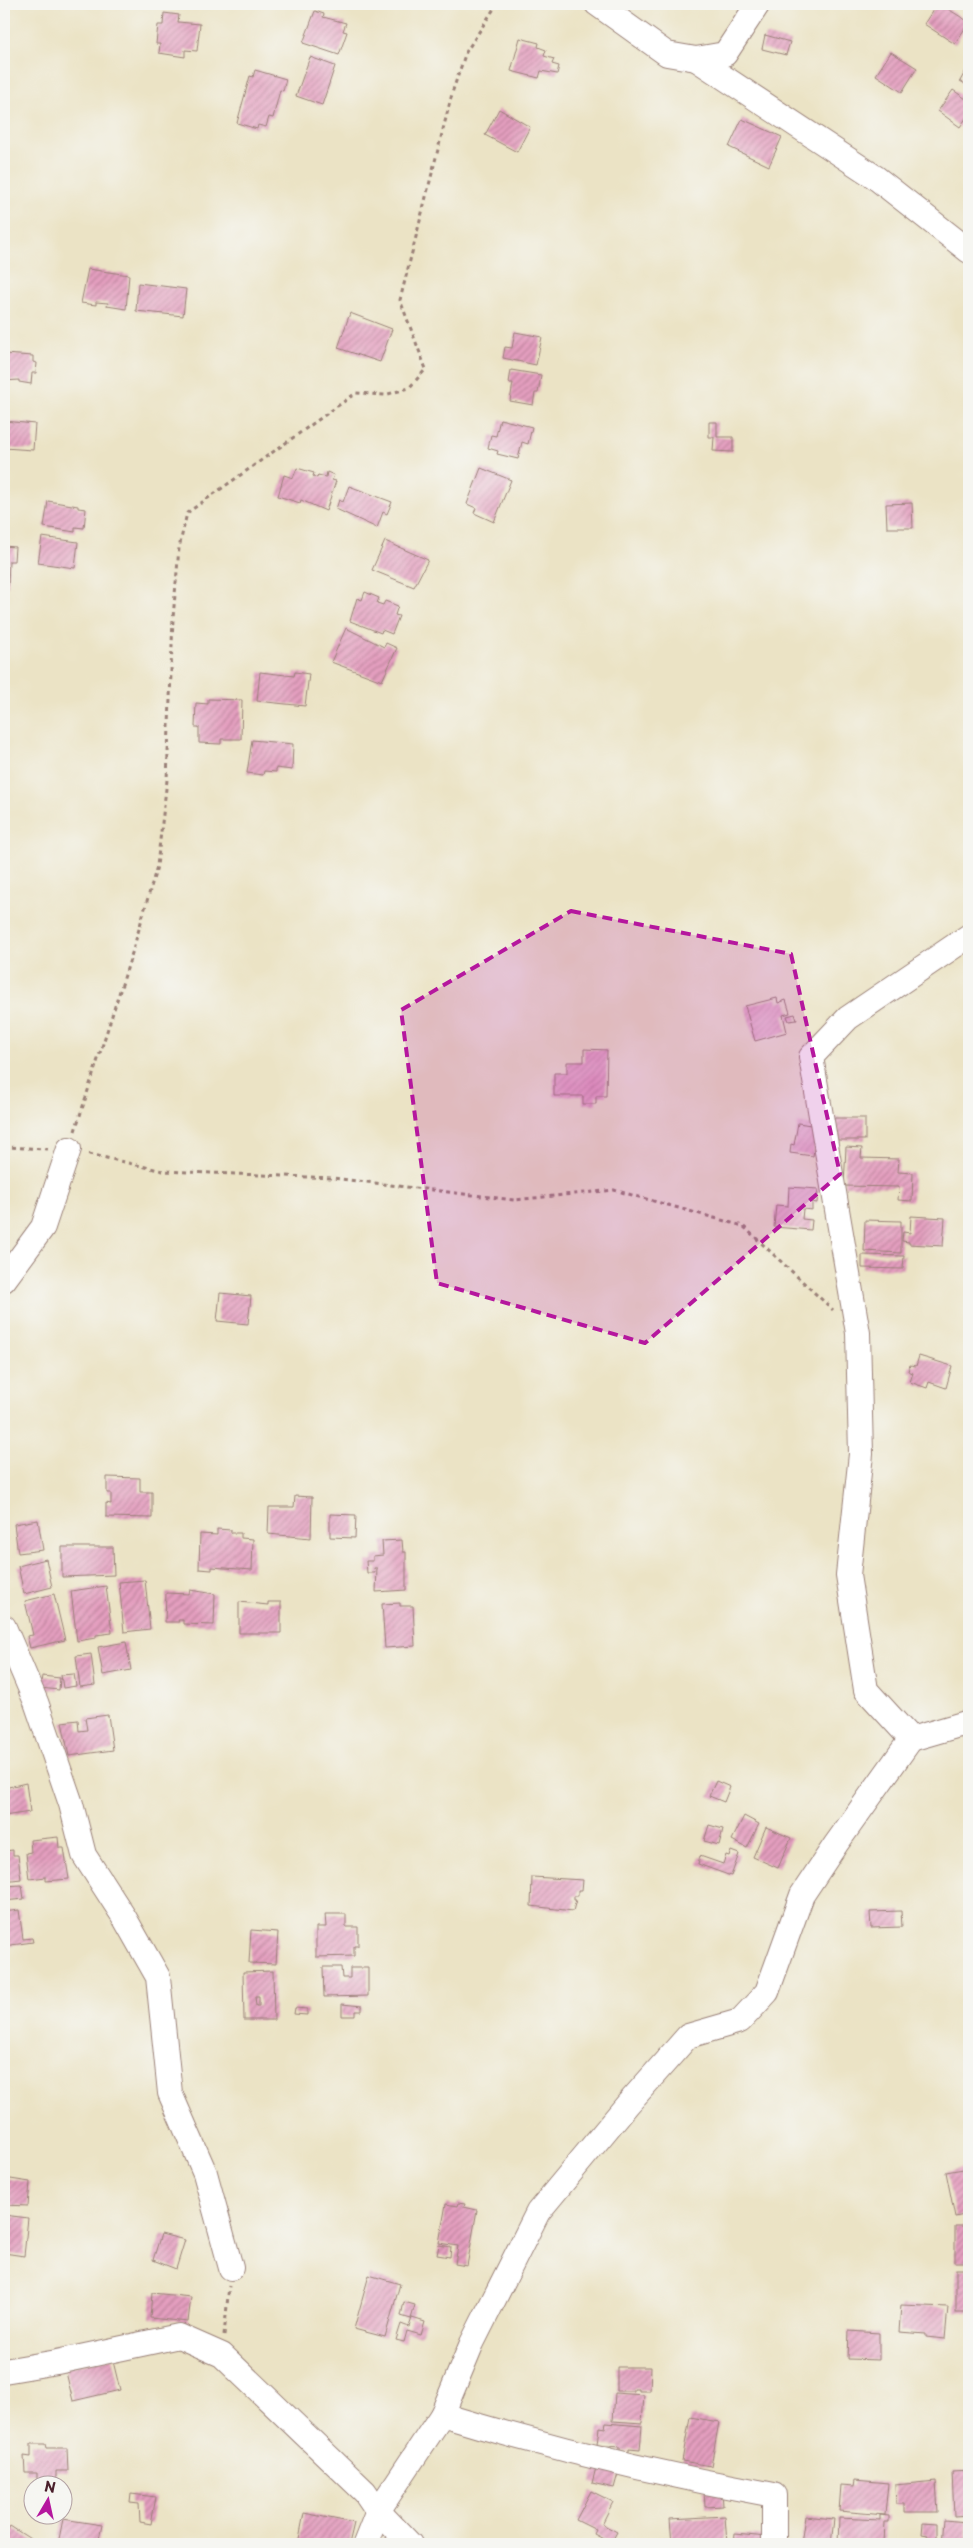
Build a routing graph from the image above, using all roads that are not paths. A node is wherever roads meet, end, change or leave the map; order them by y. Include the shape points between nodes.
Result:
1 (597, 4) edge
2 (758, 4) edge
3 (696, 59) junction
4 (969, 251) edge
5 (969, 936) edge
6 (69, 1149) road end
7 (4, 1280) edge
8 (4, 1627) edge
9 (968, 1722) edge
10 (912, 1739) junction
11 (231, 2268) road end
12 (4, 2371) edge
13 (442, 2414) junction
14 (378, 2511) junction
15 (365, 2544) edge
16 (410, 2544) edge
17 (774, 2544) edge

1 - 3 street via 667,54
2 - 3 street via 726,54
3 - 4 street via 875,176
5 - 10 street via 848,1018 811,1057 858,1333 860,1454 848,1575 866,1690
6 - 7 street via 43,1227
8 - 11 street via 36,1702 71,1804 84,1855 158,1976 170,2093 205,2173
9 - 10 street
10 - 13 street via 802,1895 767,1992 740,2022 688,2036 538,2212 472,2343
12 - 14 street via 179,2336 222,2355 365,2492
13 - 14 street
13 - 17 street via 544,2446 722,2486 774,2494
14 - 15 street
14 - 16 street

